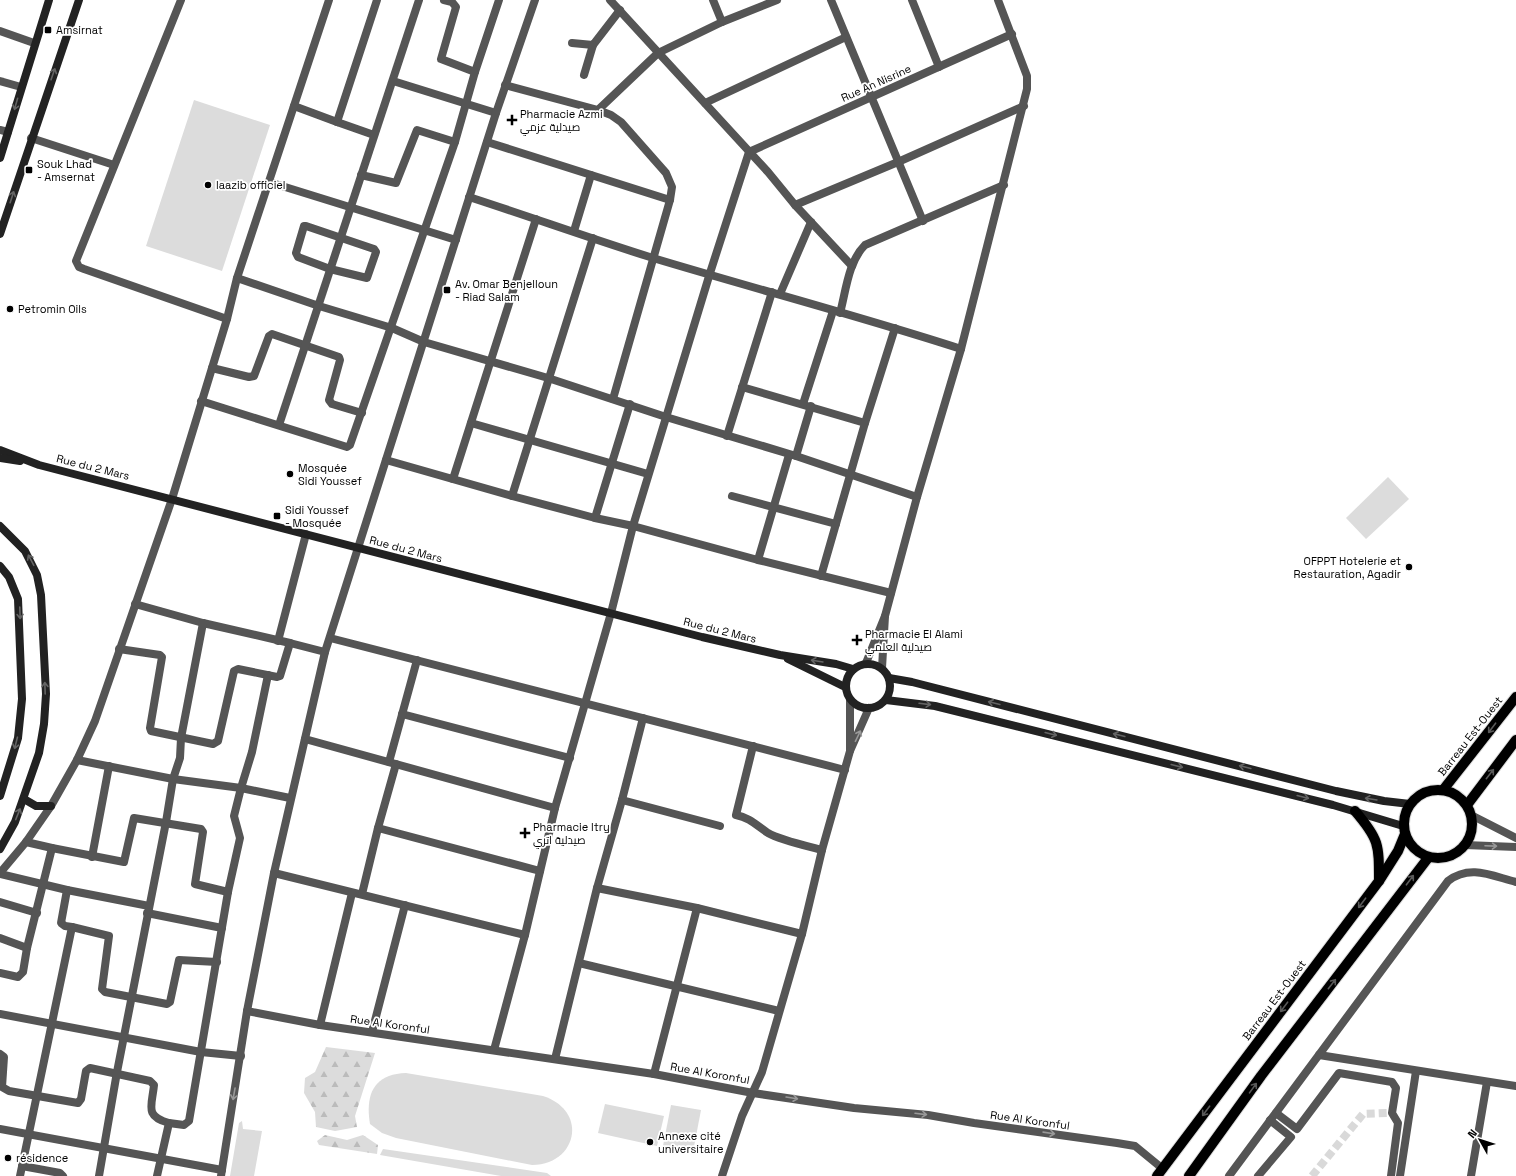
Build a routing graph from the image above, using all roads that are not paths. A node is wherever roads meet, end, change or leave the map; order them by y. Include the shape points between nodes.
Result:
1 (49, 0) edge
2 (79, 0) edge
3 (181, 0) edge
4 (329, 0) edge
5 (377, 0) edge
6 (418, 0) edge
7 (444, 0) edge
8 (499, 0) edge
9 (535, 0) edge
10 (610, 0) edge
11 (713, 0) edge
12 (777, 0) edge
13 (831, 0) edge
14 (912, 0) edge
15 (998, 0) edge
16 (620, 10) junction
17 (722, 22) junction
18 (0, 31) edge
19 (1012, 34) junction
20 (846, 37) junction
21 (34, 43) junction
22 (572, 43) dead end
23 (594, 45) junction
24 (658, 53) junction
25 (940, 66) junction
26 (475, 72) junction
27 (584, 75) dead end
28 (0, 81) edge
29 (393, 81) junction
30 (505, 85) junction
31 (21, 88) junction
32 (871, 97) junction
33 (705, 103) junction
34 (466, 104) junction
35 (294, 106) junction
36 (1024, 106) junction
37 (598, 110) junction
38 (496, 113) junction
39 (337, 122) junction
40 (4, 131) edge
41 (374, 135) junction
42 (31, 138) junction
43 (454, 142) junction
44 (487, 142) junction
45 (749, 152) junction
46 (0, 158) edge
47 (898, 162) junction
48 (114, 165) junction
49 (361, 175) junction
50 (591, 175) junction
51 (269, 182) junction
52 (1004, 185) junction
53 (469, 197) junction
54 (670, 200) junction
55 (795, 205) junction
56 (351, 207) junction
57 (536, 219) junction
58 (923, 221) junction
59 (811, 222) junction
60 (425, 230) junction
61 (574, 231) junction
62 (0, 234) edge
63 (341, 238) junction
64 (593, 238) junction
65 (456, 240) junction
66 (653, 258) junction
67 (852, 266) junction
68 (330, 269) junction
69 (710, 273) junction
70 (237, 278) junction
71 (776, 293) junction
72 (319, 306) junction
73 (837, 312) junction
74 (227, 319) junction
75 (392, 328) junction
76 (895, 328) junction
77 (424, 342) junction
78 (305, 344) junction
79 (961, 349) junction
80 (490, 361) junction
81 (212, 368) junction
82 (548, 378) junction
83 (742, 387) junction
84 (613, 399) junction
85 (201, 401) junction
86 (630, 404) junction
87 (807, 405) junction
88 (362, 413) junction
89 (666, 417) junction
90 (471, 423) junction
91 (865, 423) junction
92 (279, 426) junction
93 (726, 436) junction
94 (529, 440) junction
95 (0, 450) edge
96 (792, 456) junction
97 (0, 458) edge
98 (386, 460) junction
99 (27, 461) junction
100 (612, 465) junction
101 (648, 474) junction
102 (850, 475) junction
103 (453, 479) junction
104 (512, 496) junction
105 (732, 496) dead end
106 (917, 497) junction
107 (172, 499) junction
108 (773, 506) junction
109 (595, 518) junction
110 (836, 524) junction
111 (0, 526) edge
112 (633, 526) junction
113 (306, 534) junction
114 (358, 547) junction
115 (758, 560) junction
116 (0, 566) edge
117 (821, 576) junction
118 (891, 593) junction
119 (135, 604) junction
120 (611, 613) junction
121 (886, 616) junction
122 (203, 623) junction
123 (330, 638) junction
124 (278, 641) junction
125 (290, 643) junction
126 (119, 649) junction
127 (325, 652) junction
128 (780, 655) junction
129 (417, 660) junction
130 (866, 663) junction
131 (882, 668) junction
132 (853, 669) junction
133 (268, 675) junction
134 (889, 678) junction
135 (845, 687) junction
136 (1516, 697) edge
137 (850, 700) junction
138 (886, 700) junction
139 (586, 702) junction
140 (869, 708) junction
141 (402, 714) junction
142 (643, 718) junction
143 (181, 738) junction
144 (305, 739) junction
145 (1516, 740) edge
146 (753, 746) junction
147 (850, 751) junction
148 (570, 758) junction
149 (77, 760) junction
150 (392, 763) junction
151 (108, 766) junction
152 (845, 770) junction
153 (173, 779) junction
154 (241, 788) junction
155 (1443, 790) junction
156 (0, 796) edge
157 (290, 798) junction
158 (24, 799) junction
159 (622, 800) junction
160 (1410, 804) junction
161 (1466, 805) junction
162 (51, 806) junction
163 (555, 808) junction
164 (1355, 811) junction
165 (1471, 815) junction
166 (166, 822) junction
167 (720, 826) dead end
168 (378, 828) junction
169 (1404, 830) junction
170 (1516, 838) edge
171 (26, 842) junction
172 (1465, 845) junction
173 (1516, 847) edge
174 (52, 848) junction
175 (0, 849) edge
176 (822, 850) junction
177 (92, 857) junction
178 (1428, 858) junction
179 (540, 871) junction
180 (274, 873) junction
181 (0, 874) edge
182 (1379, 881) junction
183 (1516, 882) edge
184 (44, 884) junction
185 (597, 888) junction
186 (67, 890) junction
187 (228, 892) junction
188 (352, 893) junction
189 (362, 894) junction
190 (0, 902) edge
191 (405, 905) junction
192 (697, 908) junction
193 (148, 909) junction
194 (37, 913) junction
195 (72, 927) junction
196 (222, 928) junction
197 (802, 934) junction
198 (525, 935) junction
199 (0, 938) edge
200 (27, 948) junction
201 (217, 962) junction
202 (579, 964) junction
203 (0, 973) edge
204 (677, 988) junction
205 (131, 998) junction
206 (247, 1011) junction
207 (779, 1011) junction
208 (0, 1014) edge
209 (51, 1024) junction
210 (320, 1025) junction
211 (372, 1032) junction
212 (124, 1036) junction
213 (494, 1050) junction
214 (201, 1052) junction
215 (0, 1054) edge
216 (1319, 1055) junction
217 (241, 1056) junction
218 (555, 1059) junction
219 (1416, 1071) junction
220 (117, 1072) junction
221 (654, 1074) junction
222 (1487, 1082) junction
223 (1516, 1086) edge
224 (753, 1092) junction
225 (38, 1096) junction
226 (1276, 1113) junction
227 (1270, 1120) junction
228 (169, 1123) junction
229 (0, 1129) edge
230 (1298, 1129) junction
231 (29, 1134) junction
232 (1291, 1137) junction
233 (104, 1148) junction
234 (161, 1158) junction
235 (22, 1166) junction
236 (1160, 1172) edge
237 (221, 1173) edge
238 (20, 1176) edge
239 (63, 1176) edge
240 (99, 1176) edge
241 (157, 1176) edge
242 (722, 1176) edge
243 (1189, 1176) edge
244 (1229, 1176) edge
245 (1258, 1176) edge
246 (1392, 1176) edge
247 (1400, 1176) edge
248 (1471, 1176) edge

1 - 21 street
42 -> 2 street
3 - 48 street
4 - 35 street
5 - 39 street
6 - 29 street
7 - 26 street via 452,2 456,7 441,59
8 - 26 street
9 - 30 street
10 - 16 street
11 - 17 street
12 - 17 street
13 - 20 street
14 - 25 street
15 - 19 street
16 - 23 street
16 - 24 street
17 - 24 street
18 - 21 street
19 - 25 street, Rue An Nisrine
19 - 36 street via 1027,76 1028,89
20 - 32 street
20 - 33 street
21 - 31 street
22 - 23 street
23 - 27 street
24 - 33 street
24 - 37 street
25 - 32 street, Rue An Nisrine
26 - 34 street
28 - 31 street
29 - 34 street
29 - 41 street
30 - 37 street
30 - 38 street
31 -> 40 street
32 - 45 street, Rue An Nisrine
32 - 47 street
33 - 45 street
34 - 38 street
34 - 43 street
35 - 39 street
35 - 51 street
36 - 47 street
36 - 52 street
37 - 54 street via 621,122 666,173 672,187
38 - 44 street
39 - 41 street
40 - 46 street
41 - 49 street
42 - 48 street
62 -> 42 street
43 - 49 street via 417,130 396,183
43 - 60 street
44 - 50 street
44 - 53 street
45 - 55 street
45 - 69 street
47 - 55 street
47 - 58 street
48 - 74 street via 78,256 78,265
49 - 56 street
50 - 54 street
50 - 61 street
51 - 56 street
51 - 70 street
52 - 58 street
52 - 79 street
53 - 57 street
53 - 65 street
54 - 66 street
55 - 59 street
56 - 60 street
56 - 63 street
57 - 61 street
57 - 80 street
58 - 67 street via 872,241 859,250
59 - 67 street
59 - 71 street
60 - 65 street
60 - 75 street
61 - 64 street
63 - 68 street
63 - 68 street via 306,226 303,228 297,255
63 - 68 street via 374,249 376,252 366,279
64 - 66 street
64 - 82 street
65 - 77 street
66 - 69 street
66 - 84 street
67 - 73 street
68 - 72 street
69 - 71 street
69 - 89 street
70 - 72 street
70 - 74 street
71 - 73 street
71 - 83 street
72 - 75 street
72 - 78 street
73 - 76 street
73 - 87 street
74 - 81 street
75 - 77 street
75 - 88 street
76 - 79 street
76 - 91 street
77 - 80 street
77 - 98 street
78 - 81 street via 270,334 252,377
78 - 88 street via 340,358 328,399 332,404
78 - 92 street
79 - 106 street
80 - 82 street
80 - 90 street
81 - 85 street
82 - 84 street
82 - 94 street
83 - 87 street
83 - 93 street
84 - 86 street
85 - 92 street
85 - 107 street
86 - 89 street
86 - 100 street
87 - 91 street
87 - 96 street
88 - 92 street via 347,447
89 - 93 street
89 - 101 street
90 - 94 street
90 - 103 street
91 - 102 street
93 - 96 street
94 - 100 street
94 - 104 street
95 - 99 street, Rue du 2 Mars
96 - 102 street
96 - 108 street
97 - 99 street, Rue du 2 Mars
98 - 103 street
98 - 114 street
99 - 107 street, Rue du 2 Mars
100 - 101 street
100 - 109 street
101 - 112 street
102 - 106 street
102 - 110 street
103 - 104 street
104 - 109 street
105 - 108 street
106 - 118 street
107 - 113 street, Rue du 2 Mars
107 - 119 street
108 - 110 street
108 - 115 street
109 - 112 street
110 - 117 street
158 -> 111 street via 39,753 45,716 41,595 30,558 21,545
112 - 115 street
112 - 120 street
113 - 114 street, Rue du 2 Mars
113 - 124 street
114 - 120 street, Rue du 2 Mars
114 - 123 street
115 - 117 street
116 -> 156 street via 9,577 18,599 22,686 18,738
117 - 118 street
118 - 121 street
119 - 122 street
119 - 126 street
120 - 128 street, Rue du 2 Mars
120 - 139 street
121 - 130 street
121 - 131 street
122 - 124 street
122 - 143 street
123 - 127 street
123 - 129 street
124 - 125 street
125 - 127 street
125 - 133 street via 282,673 277,677
126 - 143 street via 161,656 163,660 150,728 153,732
126 - 149 street via 95,721
127 - 144 street
132 -> 128 street, Rue du 2 Mars
128 - 135 street, Rue du 2 Mars
129 - 139 street
129 - 141 street
130 - 131 street
130 - 132 street
131 - 134 street
132 - 135 street via 847,677
133 - 143 street via 234,670 216,743
133 - 154 street via 252,752
134 - 138 street via 891,686
160 -> 134 street via 1336,792
135 - 137 street
136 -> 155 main road, Barreau Est-Ouest
137 - 140 street via 859,707
137 - 147 street
138 - 140 street via 878,706
138 -> 164 street via 935,706
139 - 142 street
139 - 148 street
147 -> 140 street
141 - 148 street
141 - 150 street
142 - 146 street
142 - 159 street
143 - 153 street via 180,758
144 - 150 street
144 - 157 street
161 -> 145 main road
146 - 152 street
146 - 176 street via 736,815 757,823 769,833
147 - 152 street
148 - 163 street
149 - 151 street
149 - 162 street
150 - 163 street
150 - 168 street
151 - 153 street
151 - 177 street
152 - 176 street
153 - 154 street
153 - 166 street
154 - 157 street
154 - 187 street via 234,816 240,838
155 - 160 main road via 1425,792
155 - 161 main road via 1460,798
157 - 180 street
158 - 162 street via 36,806
175 -> 158 street
159 - 167 street
159 - 185 street
160 - 169 main road via 1405,813
161 - 165 main road
162 - 171 street
163 - 179 street
164 - 169 street
164 - 182 main road via 1377,840 1380,858
165 - 170 street
165 - 172 main road via 1470,836
166 - 177 street via 134,818 124,862
166 - 187 street via 202,829 195,884
166 - 193 street
168 - 179 street
168 - 189 street
169 - 178 main road via 1414,849
169 - 182 main road, Barreau Est-Ouest via 1398,851
171 - 174 street
171 - 181 street
172 -> 173 street
172 - 178 main road via 1449,857
174 - 177 street
174 - 184 street
176 - 197 street
243 -> 178 main road via 1261,1076
179 - 198 street
180 - 188 street
180 - 206 street
181 - 184 street
182 -> 236 main road, Barreau Est-Ouest
183 - 216 street via 1475,872 1460,874 1448,882
184 - 186 street
184 - 194 street
185 - 192 street
185 - 202 street
186 - 193 street
186 - 195 street via 61,923
187 - 196 street
188 - 189 street
188 - 210 street
189 - 191 street
190 - 194 street
191 - 198 street
191 - 211 street
192 - 197 street
192 - 204 street
193 - 196 street
193 - 205 street
194 - 200 street
195 - 205 street via 109,936 102,989
195 - 209 street
196 - 201 street
197 - 207 street
198 - 213 street
199 - 200 street
200 - 203 street via 22,974 18,977
201 - 205 street via 180,960 169,1004
201 - 214 street
202 - 204 street
202 - 218 street
204 - 207 street
204 - 221 street
205 - 212 street
206 - 210 street, Rue Al Koronful
206 - 217 street
207 - 224 street via 762,1072
208 - 209 street
209 - 212 street
209 - 225 street
210 - 211 street, Rue Al Koronful
211 - 213 street, Rue Al Koronful
212 - 214 street
212 - 220 street
213 - 218 street, Rue Al Koronful
214 - 217 street
214 - 228 street via 189,1121 184,1125
215 - 225 street via 4,1057 1,1084 3,1089
216 - 219 street
216 - 226 street
217 -> 237 street
218 - 221 street, Rue Al Koronful
219 - 222 street
219 - 247 street
220 - 225 street via 88,1068 78,1103
220 - 228 street via 152,1081 154,1118
220 - 233 street
221 - 224 street, Rue Al Koronful
222 - 223 street
222 - 248 street
224 -> 236 street, Rue Al Koronful via 1135,1146
224 - 242 street
225 - 231 street
226 - 227 street
226 - 230 street
227 - 232 street
227 - 244 street
228 - 234 street
229 - 231 street
230 - 232 street
230 - 246 street via 1339,1073 1392,1082 1396,1088 1390,1113 1398,1123
231 - 233 street
231 - 235 street
232 - 245 street
233 - 234 street
233 - 240 street
234 - 237 street
234 - 241 street
235 - 238 street
235 - 239 street via 60,1173

